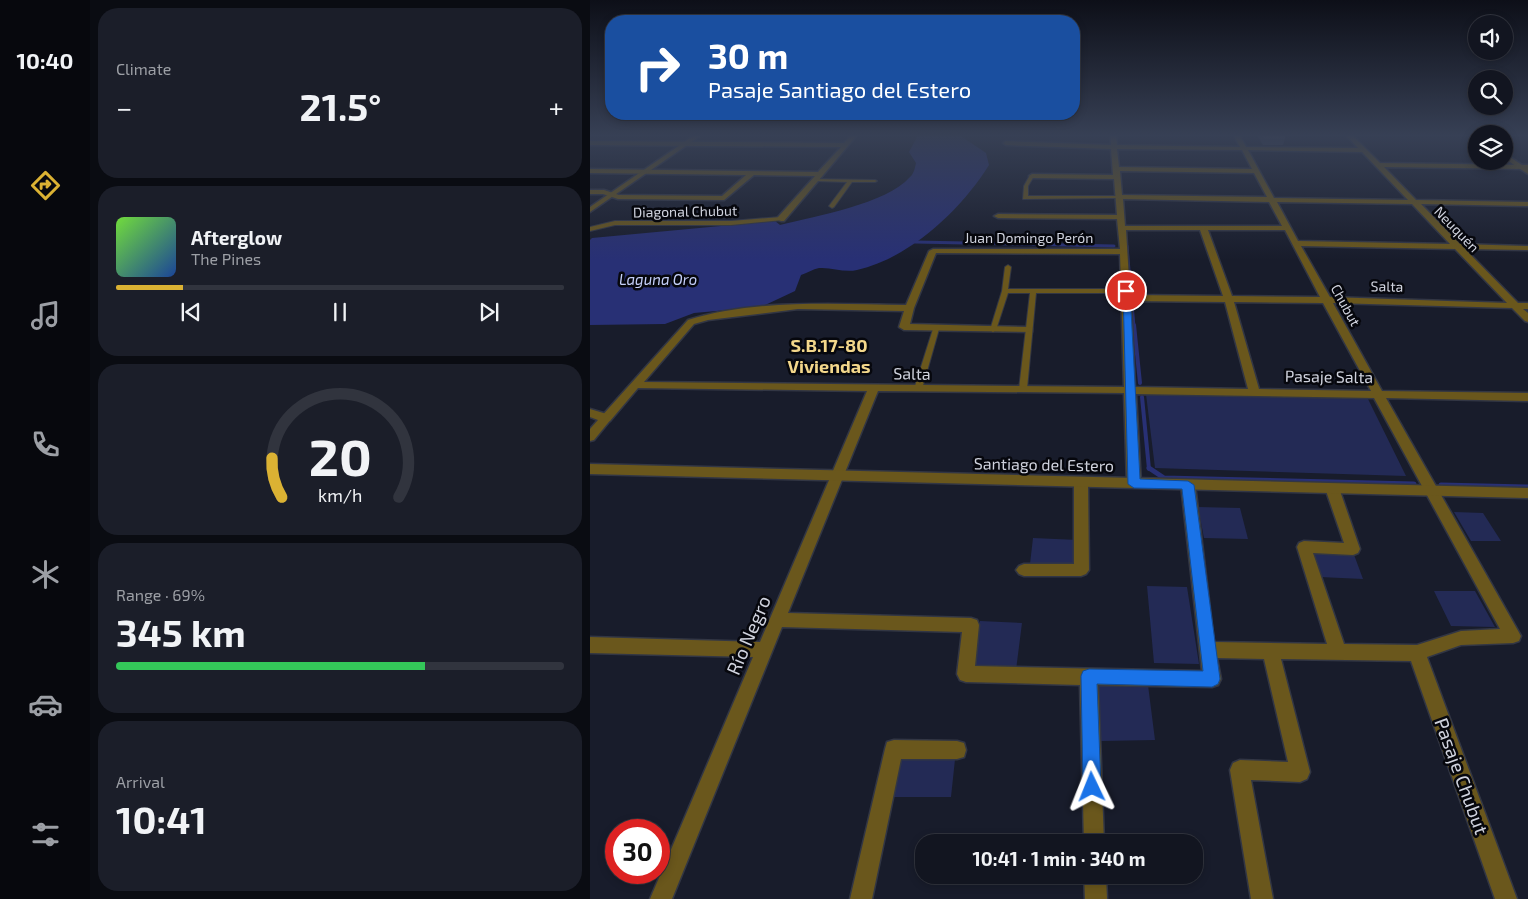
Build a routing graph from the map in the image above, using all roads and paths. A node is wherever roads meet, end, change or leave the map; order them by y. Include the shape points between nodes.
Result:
1 (638, 176) edge
2 (749, 176) edge
3 (800, 176) edge
4 (1032, 176) edge
5 (1117, 176) edge
6 (1258, 176) edge
7 (1389, 176) edge
8 (817, 177) junction
9 (851, 180) junction
10 (875, 181) dead end
11 (590, 192) edge
12 (610, 195) junction
13 (1119, 197) junction
14 (1271, 198) junction
15 (1413, 202) junction
16 (1528, 204) edge
17 (832, 206) dead end
18 (590, 210) edge
19 (998, 216) dead end
20 (1121, 217) junction
21 (781, 218) joint
22 (1122, 228) junction
23 (1203, 228) junction
24 (1287, 228) junction
25 (590, 229) edge
26 (1296, 243) junction
27 (1457, 247) junction
28 (1528, 248) edge
29 (1124, 252) junction
30 (1008, 267) dead end
31 (1006, 291) junction
32 (1033, 291) junction
33 (1125, 295) junction
34 (1229, 300) junction
35 (1327, 300) junction
36 (1514, 304) junction
37 (1528, 306) edge
38 (909, 308) junction
39 (1528, 318) edge
40 (936, 329) junction
41 (993, 330) junction
42 (1028, 330) junction
43 (636, 386) junction
44 (874, 388) junction
45 (918, 389) junction
46 (1023, 389) junction
47 (1128, 390) junction
48 (1254, 391) junction
49 (1378, 394) junction
50 (1528, 397) edge
51 (590, 414) edge
52 (606, 418) junction
53 (590, 437) edge
54 (590, 469) edge
55 (839, 477) junction
56 (1081, 482) junction
57 (1134, 484) junction
58 (1188, 485) junction
59 (1332, 488) junction
60 (1430, 490) junction
61 (1528, 492) edge
62 (1024, 570) dead end
63 (778, 620) junction
64 (590, 644) edge
65 (765, 650) junction
66 (1208, 650) junction
67 (1271, 652) junction
68 (1338, 653) junction
69 (1417, 653) junction
70 (1089, 676) junction
71 (957, 750) dead end
72 (1094, 834) edge
73 (1095, 884) edge
74 (661, 899) edge
75 (861, 899) edge
76 (1096, 899) edge
77 (1262, 899) edge
78 (1506, 899) edge

1 - 12 street
2 - 12 street via 724,198
3 - 8 street
4 - 13 lane via 1026,186 1025,198
5 - 13 street
6 - 14 street, Chubut
7 - 15 street, Neuquén
8 - 9 lane
8 - 21 street
9 - 10 lane
9 - 17 lane
11 - 12 street
12 - 18 street
13 - 14 street
13 - 20 street
14 - 15 street
14 - 24 street, Chubut
15 - 16 street
15 - 27 street, Neuquén
19 - 20 street, Juan Domingo Perón
20 - 22 street
21 - 25 lane, Diagonal Chubut via 731,223 615,223
22 - 23 street
22 - 29 street
23 - 24 street
23 - 34 street
24 - 26 street, Chubut
26 - 27 street
26 - 35 street, Chubut
27 - 28 street
27 - 36 street, Neuquén
29 - 33 street
29 - 38 street, Juan Domingo Perón via 933,251
30 - 31 lane
31 - 32 lane
31 - 41 lane
32 - 33 lane
32 - 42 lane
33 - 34 street, Salta
33 - 47 street
34 - 35 street, Salta
34 - 48 street
35 - 36 street, Salta
35 - 49 street, Chubut
36 - 37 street, Salta
36 - 39 street, Neuquén
38 - 40 street via 904,327
38 - 43 street via 798,306 707,317 691,322
40 - 41 street
40 - 45 lane
41 - 42 street
42 - 46 lane
43 - 44 street, Salta
43 - 52 street
44 - 45 street, Salta
44 - 55 street, Río Negro
45 - 46 street, Salta
46 - 47 street, Salta
47 - 48 street, Pasaje Salta
47 - 57 street
48 - 49 street, Pasaje Salta
49 - 50 street, Pasaje Salta
49 - 60 street, Chubut
51 - 52 street
52 - 53 street
54 - 55 street, Santiago del Estero
55 - 56 street, Santiago del Estero
55 - 63 street, Río Negro
56 - 57 street, Santiago del Estero
56 - 62 street via 1080,570
57 - 58 street, Santiago del Estero
58 - 59 street, Santiago del Estero
58 - 66 street
59 - 60 street, Santiago del Estero
59 - 68 street via 1353,549 1304,547
60 - 61 street, Santiago del Estero
60 - 69 street, Chubut via 1513,636 1461,638
63 - 65 street, Río Negro
63 - 70 street via 970,625 966,674
64 - 65 street
65 - 74 street, Río Negro
66 - 67 street
66 - 70 street via 1212,679
67 - 68 street
67 - 77 street via 1300,772 1240,770
68 - 69 street
69 - 78 street, Pasaje Chubut
70 - 72 street
71 - 75 street via 894,749
73 - 76 street

